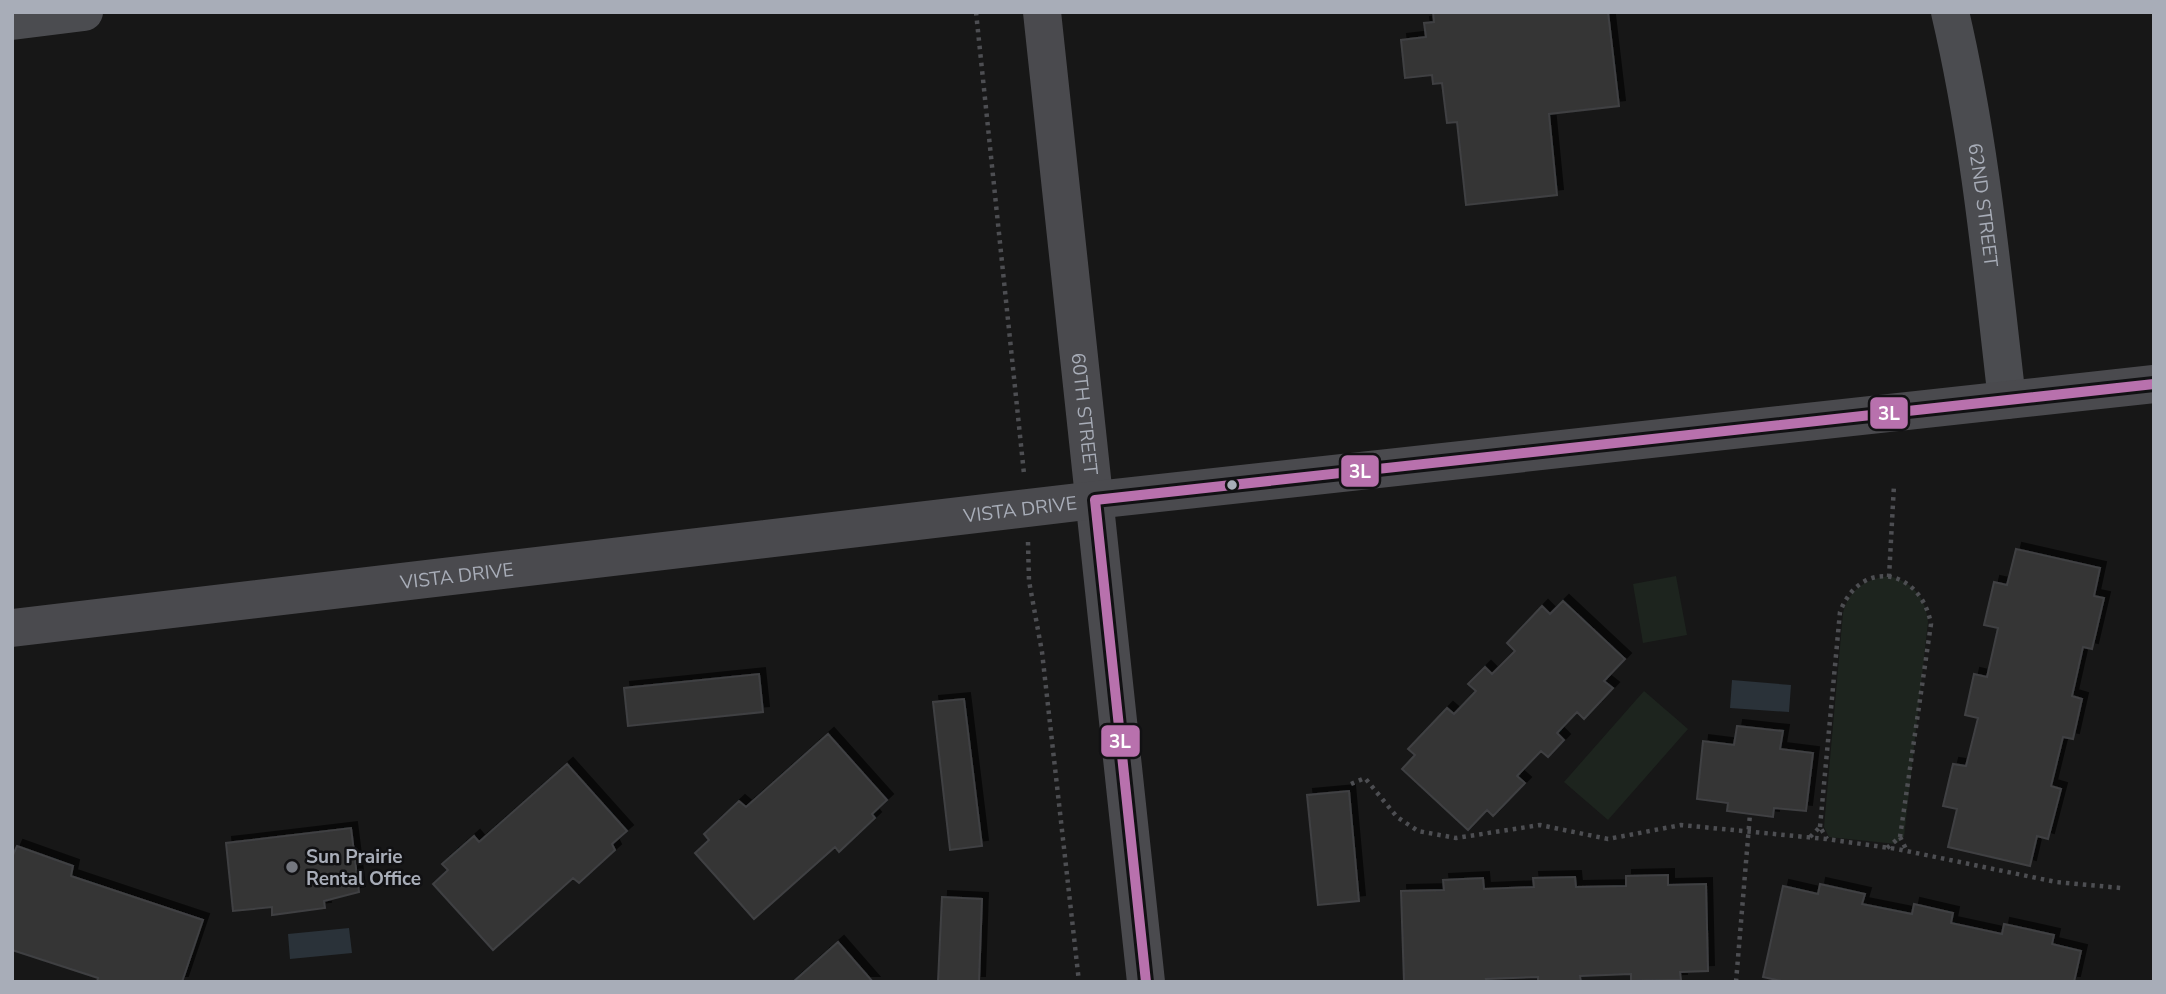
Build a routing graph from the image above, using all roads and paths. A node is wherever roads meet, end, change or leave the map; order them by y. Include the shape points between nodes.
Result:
1 (85, 12) edge
2 (976, 12) edge
3 (1042, 12) edge
4 (1950, 12) edge
5 (12, 21) edge
6 (2154, 384) edge
7 (2007, 400) junction
8 (1023, 468) dead end
9 (1894, 485) dead end
10 (1095, 500) junction
11 (1029, 552) dead end
12 (1889, 577) junction
13 (12, 628) edge
14 (1351, 784) dead end
15 (1750, 814) dead end
16 (1820, 827) junction
17 (1749, 831) junction
18 (1900, 837) junction
19 (1810, 838) junction
20 (1828, 839) junction
21 (1887, 848) junction
22 (1907, 852) junction
23 (2121, 887) dead end
24 (1079, 982) edge
25 (1146, 982) edge
26 (1736, 982) edge

1 - 5 street
2 - 8 path
3 - 10 street, 60TH STREET
4 - 7 street, 62ND STREET via 1986,213
6 - 7 street, VISTA DRIVE
7 - 10 street, VISTA DRIVE
9 - 12 path
10 - 13 street, VISTA DRIVE
10 - 25 street, 60TH STREET
11 - 24 path
12 - 16 path via 1858,585 1846,596 1840,612
12 - 18 path via 1918,590 1928,605 1931,624
14 - 17 path via 1365,778 1397,817 1418,831 1456,838 1540,825 1608,839 1681,825
15 - 17 path
16 - 19 path
16 - 20 path
17 - 19 path
17 - 26 path
18 - 21 path
18 - 22 path
19 - 20 path
20 - 21 path
21 - 22 path
22 - 23 path via 2056,882

